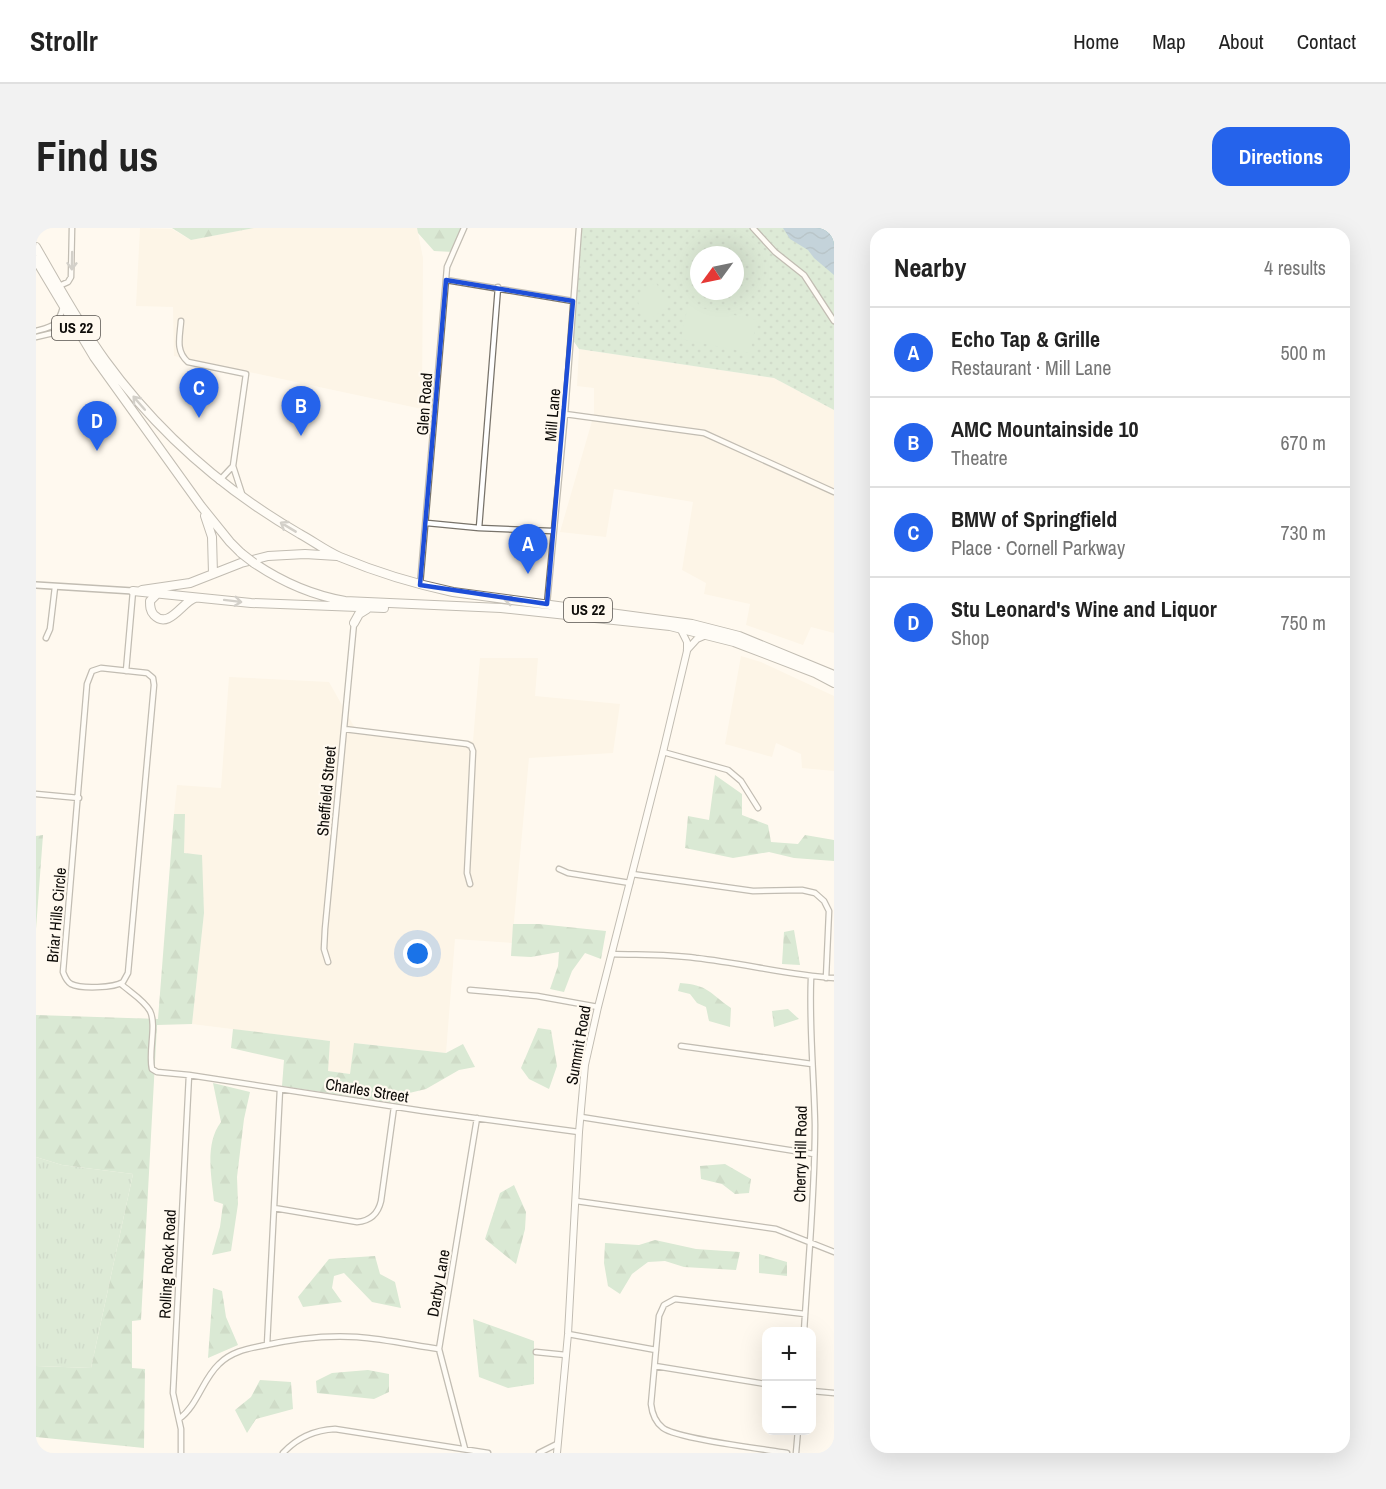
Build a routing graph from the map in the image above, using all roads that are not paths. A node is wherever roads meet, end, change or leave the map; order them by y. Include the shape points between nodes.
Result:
1 (72, 228) edge
2 (464, 228) edge
3 (579, 228) edge
4 (753, 228) edge
5 (36, 247) edge
6 (36, 260) edge
7 (446, 280) junction
8 (59, 286) junction
9 (498, 287) junction
10 (573, 301) junction
11 (63, 307) junction
12 (181, 321) dead end
13 (834, 321) edge
14 (36, 331) edge
15 (78, 332) junction
16 (36, 338) edge
17 (564, 414) junction
18 (233, 466) junction
19 (219, 481) junction
20 (834, 492) edge
21 (243, 498) junction
22 (201, 506) junction
23 (427, 523) junction
24 (480, 528) junction
25 (552, 531) junction
26 (339, 556) junction
27 (213, 574) junction
28 (190, 584) junction
29 (36, 585) edge
30 (420, 585) junction
31 (55, 586) junction
32 (133, 591) junction
33 (154, 595) junction
34 (201, 597) junction
35 (547, 604) junction
36 (428, 606) junction
37 (343, 608) junction
38 (369, 608) junction
39 (354, 623) junction
40 (680, 628) junction
41 (706, 635) junction
42 (46, 638) dead end
43 (687, 651) junction
44 (126, 671) junction
45 (834, 675) edge
46 (834, 683) edge
47 (344, 729) junction
48 (663, 752) junction
49 (36, 795) edge
50 (79, 798) junction
51 (758, 808) dead end
52 (559, 869) dead end
53 (632, 874) junction
54 (630, 883) junction
55 (470, 884) dead end
56 (612, 954) junction
57 (328, 962) dead end
58 (811, 978) junction
59 (826, 978) junction
60 (834, 978) edge
61 (121, 984) junction
62 (470, 990) dead end
63 (598, 1008) junction
64 (681, 1046) dead end
65 (812, 1064) junction
66 (189, 1075) junction
67 (280, 1089) junction
68 (394, 1107) junction
69 (581, 1117) junction
70 (477, 1118) junction
71 (579, 1132) junction
72 (814, 1154) junction
73 (576, 1202) junction
74 (274, 1208) junction
75 (809, 1241) junction
76 (834, 1252) edge
77 (805, 1314) junction
78 (804, 1327) edge
79 (568, 1334) junction
80 (267, 1345) junction
81 (439, 1349) junction
82 (656, 1350) junction
83 (536, 1352) dead end
84 (566, 1355) junction
85 (655, 1366) junction
86 (762, 1383) edge
87 (816, 1391) edge
88 (834, 1393) edge
89 (179, 1419) junction
90 (798, 1435) edge
91 (557, 1444) junction
92 (465, 1449) junction
93 (181, 1453) edge
94 (283, 1453) edge
95 (488, 1453) edge
96 (539, 1453) edge
97 (557, 1453) edge
98 (787, 1453) edge
99 (796, 1453) edge

1 -> 8 street via 71,277
2 - 7 street, Glen Road via 447,267
3 - 10 street, Mill Lane
4 - 13 street via 804,275
5 - 8 highway, US 22
6 - 11 highway, US 22
7 - 9 street
7 - 23 street, Glen Road
19 -> 8 highway, US 22 via 192,459 119,379
9 - 10 street
9 - 24 street
10 - 17 street, Mill Lane
11 - 14 street via 56,324
11 - 15 highway, US 22
12 - 18 street via 179,348 184,359 246,374
15 - 16 street via 66,330
15 - 22 highway, US 22
17 - 20 street via 704,433
17 - 25 street, Mill Lane
18 - 19 street
18 - 21 street
19 - 21 highway, US 22
26 -> 21 highway, US 22
22 - 27 highway via 212,537
22 - 36 highway, US 22, bridge via 242,553 286,583 345,601
23 - 24 street
23 - 30 street, Glen Road
24 - 25 street
25 - 35 street, Mill Lane
26 - 27 highway via 267,556
26 - 30 highway, US 22
27 - 28 highway
28 - 32 highway
28 - 33 highway
29 - 31 street
35 -> 30 highway, US 22
31 - 32 street
31 - 42 street
32 - 33 highway
32 - 44 street
33 - 34 highway
33 - 34 highway via 150,601 152,611 165,619 191,599
34 -> 37 highway
35 - 45 highway, US 22 via 672,620 722,631
36 - 38 highway
36 - 40 highway, US 22 via 501,608
37 - 38 highway
37 - 39 highway
38 - 39 highway
39 - 47 street, Sheffield Street
40 - 41 highway, US 22
40 - 43 main road
41 - 43 main road
41 - 46 highway, US 22 via 734,642
43 - 48 main road, Summit Road
44 - 50 street, Briar Hills Circle via 97,669 87,679
44 - 61 street, Briar Hills Circle via 147,673 154,685 128,971
47 - 55 street via 471,746 467,872
47 - 57 street, Sheffield Street via 325,929
48 - 51 street via 728,770 741,781
48 - 53 main road, Summit Road
49 - 50 street
50 - 61 street, Briar Hills Circle via 63,972 75,985
52 - 54 street
53 - 54 main road, Summit Road
53 - 59 street via 753,891 815,893 829,911
54 - 56 main road, Summit Road
56 - 58 street via 693,957
56 - 63 main road, Summit Road
58 - 59 street
58 - 65 street, Cherry Hill Road
59 - 60 street
61 - 66 street, Charles Street via 151,1012 152,1069
62 - 63 street via 537,996
63 - 69 main road, Summit Road via 585,1065
64 - 65 street
65 - 72 street, Cherry Hill Road
66 - 67 street, Charles Street
66 - 89 street, Rolling Rock Road via 173,1393
67 - 68 street, Charles Street
67 - 74 street
68 - 70 street, Charles Street
68 - 74 street via 381,1201 375,1215 357,1222
69 - 71 main road, Summit Road
69 - 72 street
70 - 71 street, Charles Street
70 - 81 street, Darby Lane
71 - 73 main road, Summit Road
72 - 75 street, Cherry Hill Road
73 - 75 street via 776,1229
73 - 79 main road, Summit Road
74 - 80 street
75 - 76 street
75 - 77 street, Cherry Hill Road
77 - 78 street, Cherry Hill Road
77 - 82 street via 672,1300 660,1312
79 - 82 street
79 - 84 main road, Summit Road
80 - 81 street via 320,1337 358,1337
80 - 89 street via 236,1352 219,1364 190,1409
81 - 92 street, Darby Lane
82 - 85 street
83 - 84 street
84 - 91 main road, Summit Road
85 - 86 street
85 - 98 street via 652,1410 664,1429
87 - 88 street
89 - 93 street, Rolling Rock Road
90 - 99 street
91 - 96 street
91 - 97 main road, Summit Road
92 - 94 street via 335,1429 306,1435
92 - 95 street

